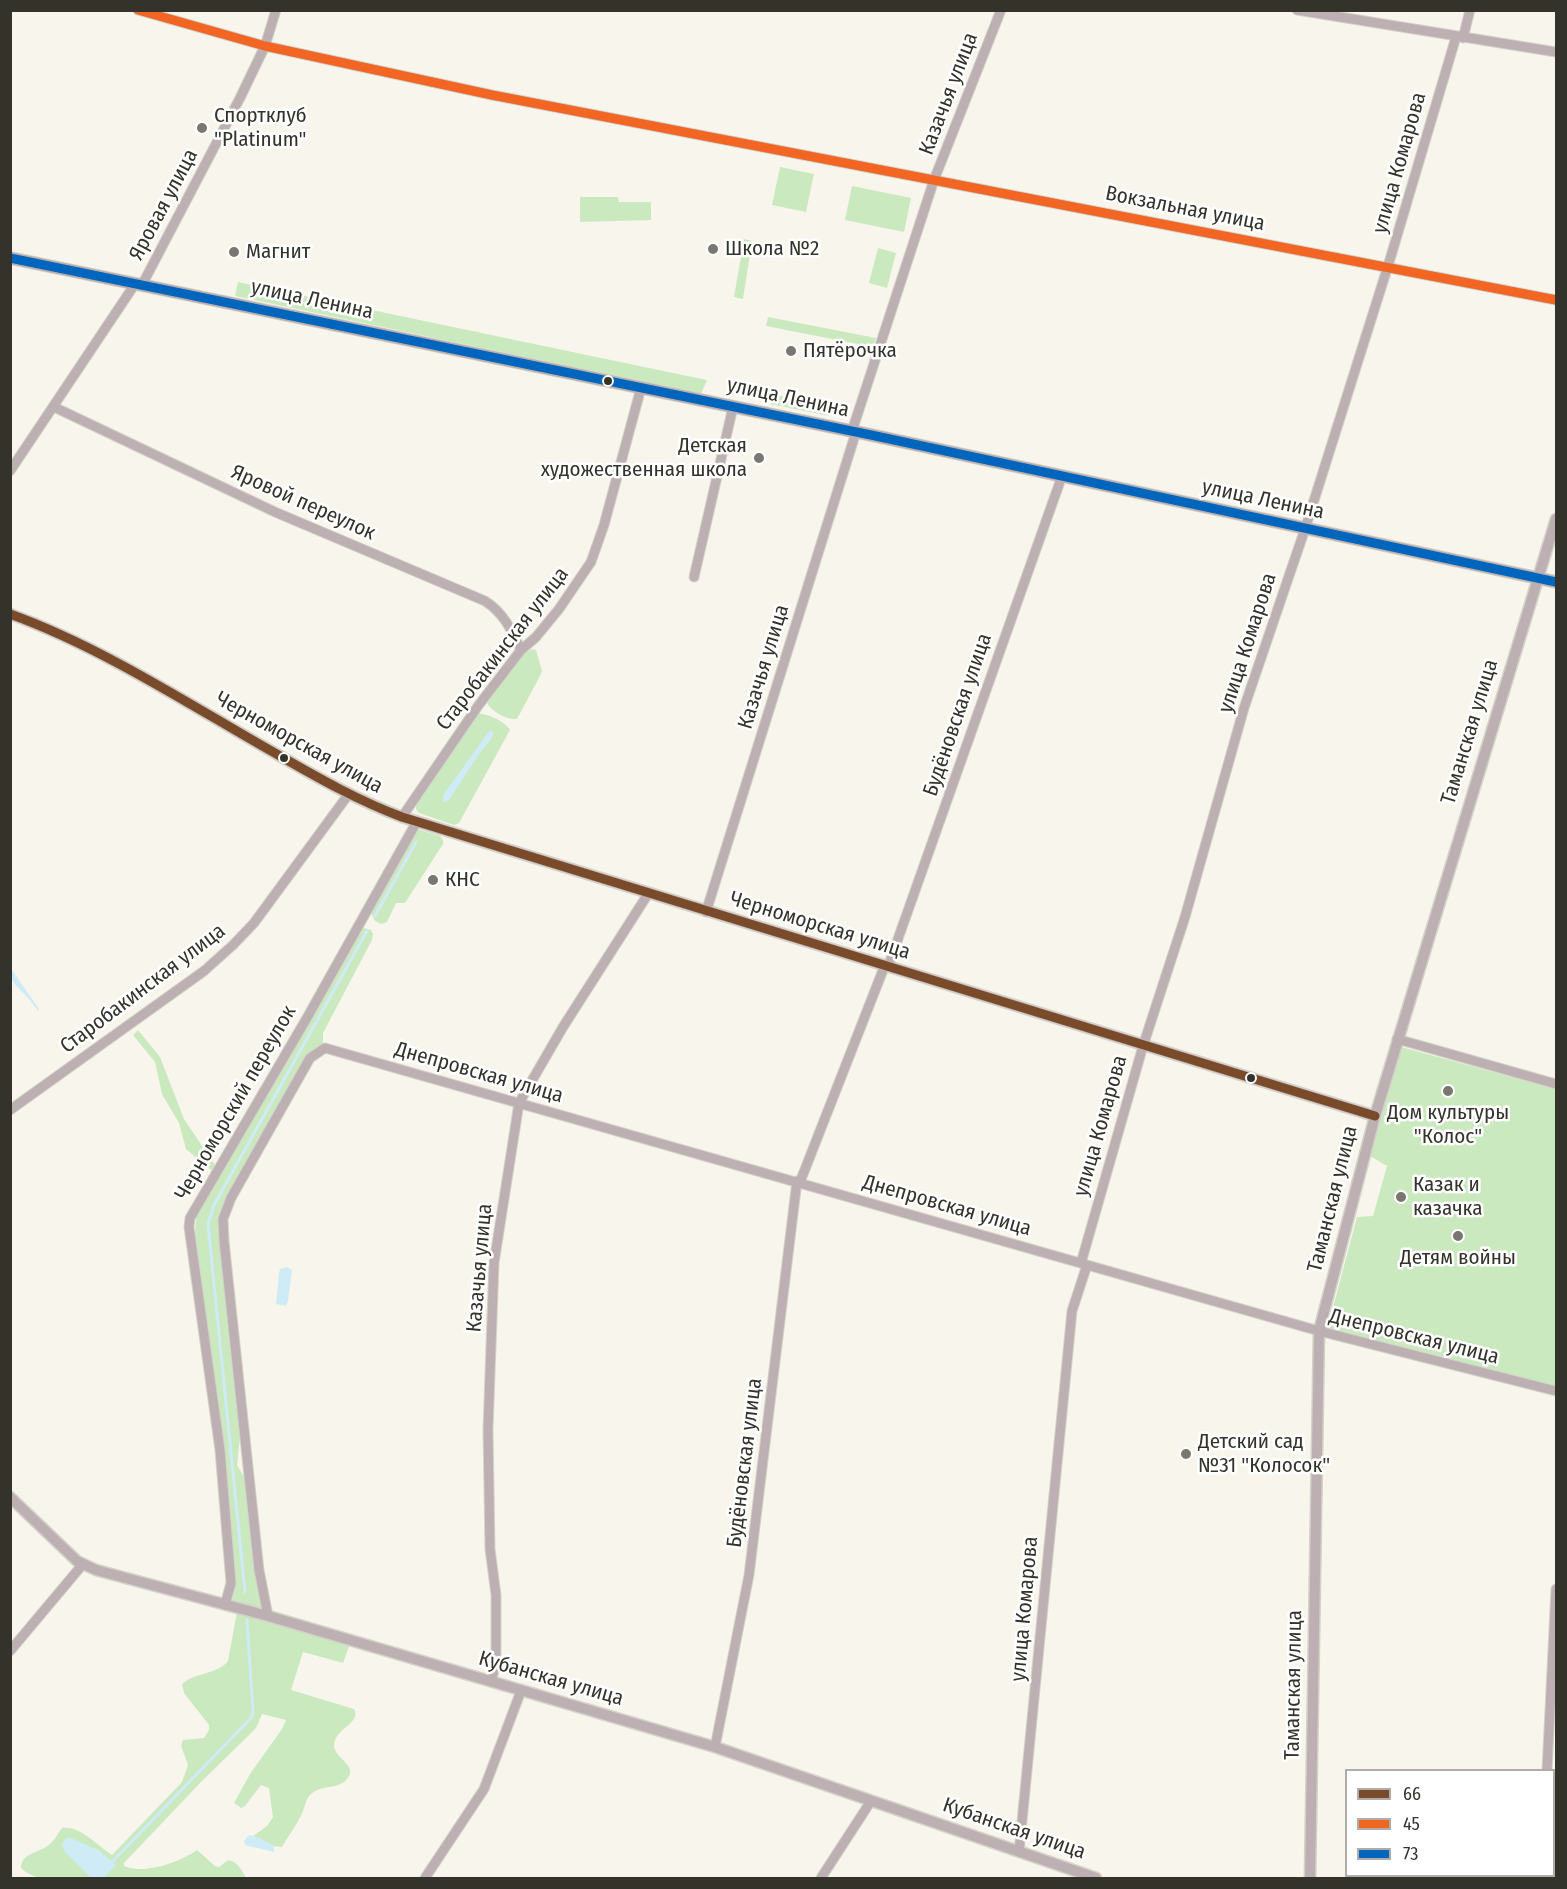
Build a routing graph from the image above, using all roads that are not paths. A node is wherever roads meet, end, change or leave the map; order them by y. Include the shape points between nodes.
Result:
1 (138, 10) edge
2 (276, 10) edge
3 (1001, 10) edge
4 (1297, 10) edge
5 (1470, 10) edge
6 (1460, 37) junction
7 (265, 46) junction
8 (1557, 52) edge
9 (934, 180) junction
10 (10, 258) edge
11 (1388, 266) junction
12 (139, 284) junction
13 (1557, 300) edge
14 (641, 388) junction
15 (54, 407) junction
16 (733, 407) junction
17 (854, 432) junction
18 (10, 471) edge
19 (1062, 476) junction
20 (1557, 519) edge
21 (1305, 529) junction
22 (694, 577) dead end
23 (1538, 577) junction
24 (1557, 582) edge
25 (10, 614) edge
26 (520, 650) junction
27 (348, 795) junction
28 (402, 817) junction
29 (416, 823) junction
30 (648, 894) junction
31 (706, 912) junction
32 (887, 966) junction
33 (1397, 1039) junction
34 (1143, 1046) junction
35 (1557, 1084) edge
36 (519, 1103) junction
37 (10, 1110) edge
38 (1375, 1116) junction
39 (799, 1182) junction
40 (1084, 1264) junction
41 (1319, 1331) junction
42 (1557, 1391) edge
43 (10, 1497) edge
44 (83, 1564) junction
45 (1557, 1589) edge
46 (225, 1605) junction
47 (268, 1616) junction
48 (10, 1651) edge
49 (492, 1682) junction
50 (522, 1691) junction
51 (715, 1747) junction
52 (1547, 1769) edge
53 (871, 1801) junction
54 (1020, 1852) junction
55 (425, 1878) edge
56 (821, 1878) edge
57 (1096, 1878) edge
58 (1310, 1878) edge

1 - 7 street, Вокзальная улица
2 - 7 street, Яровая улица
3 - 9 street, Казачья улица
4 - 6 street
5 - 6 street, улица Комарова
6 - 8 street
6 - 11 street, улица Комарова
7 - 9 street, Вокзальная улица via 503,98
7 - 12 street, Яровая улица
9 - 11 street, Вокзальная улица
9 - 17 street, Казачья улица
10 - 12 main road, улица Ленина
11 - 13 street, Вокзальная улица
11 - 21 street, улица Комарова
12 - 14 main road, улица Ленина
12 - 15 street, Яровая улица
14 - 16 main road, улица Ленина
14 - 26 street, Старобакинская улица via 597,548 559,609
15 - 18 street, Яровая улица
15 - 26 street, Яровой переулок via 275,512 485,601 508,624
16 - 17 main road, улица Ленина
16 - 22 street
17 - 19 main road, улица Ленина
17 - 31 street, Казачья улица
19 - 21 main road, улица Ленина
19 - 32 street, Будёновская улица
20 - 23 street, Таманская улица
21 - 23 main road, улица Ленина
21 - 34 street, улица Комарова via 1244,708 1185,917
23 - 24 main road, улица Ленина
23 - 33 street, Таманская улица
25 - 27 street, Черноморская улица via 106,657
26 - 28 street, Старобакинская улица
27 - 28 street, Черноморская улица
27 - 37 street, Старобакинская улица via 254,923 233,945 204,971
28 - 29 street, Черноморская улица
29 - 30 street, Черноморская улица
29 - 46 street, Черноморский переулок via 190,1218 220,1450 231,1583
30 - 31 street, Черноморская улица
30 - 36 street, Казачья улица
31 - 32 street, Черноморская улица
32 - 34 street, Черноморская улица
32 - 39 street, Будёновская улица
33 - 35 street
33 - 38 street, Таманская улица
34 - 38 street, Черноморская улица
34 - 40 street, улица Комарова
36 - 39 street, Днепровская улица
36 - 47 street, Днепровская улица via 329,1048 310,1058 231,1198 223,1219 224,1241 259,1570
36 - 49 street, Казачья улица via 494,1263 488,1430 490,1549 496,1595
38 - 41 street, Таманская улица
39 - 40 street, Днепровская улица
39 - 51 street, Будёновская улица via 751,1564
40 - 41 street, Днепровская улица
40 - 54 street, улица Комарова via 1072,1311
41 - 42 street, Днепровская улица
41 - 58 street, Таманская улица
43 - 44 street, Кубанская улица
44 - 46 street, Кубанская улица
44 - 48 street
45 - 52 street
46 - 47 street, Кубанская улица
47 - 49 street, Кубанская улица
49 - 50 street, Кубанская улица
50 - 51 street, Кубанская улица
50 - 55 street via 484,1789
51 - 53 street, Кубанская улица
53 - 54 street, Кубанская улица
53 - 56 street
54 - 57 street, Кубанская улица

